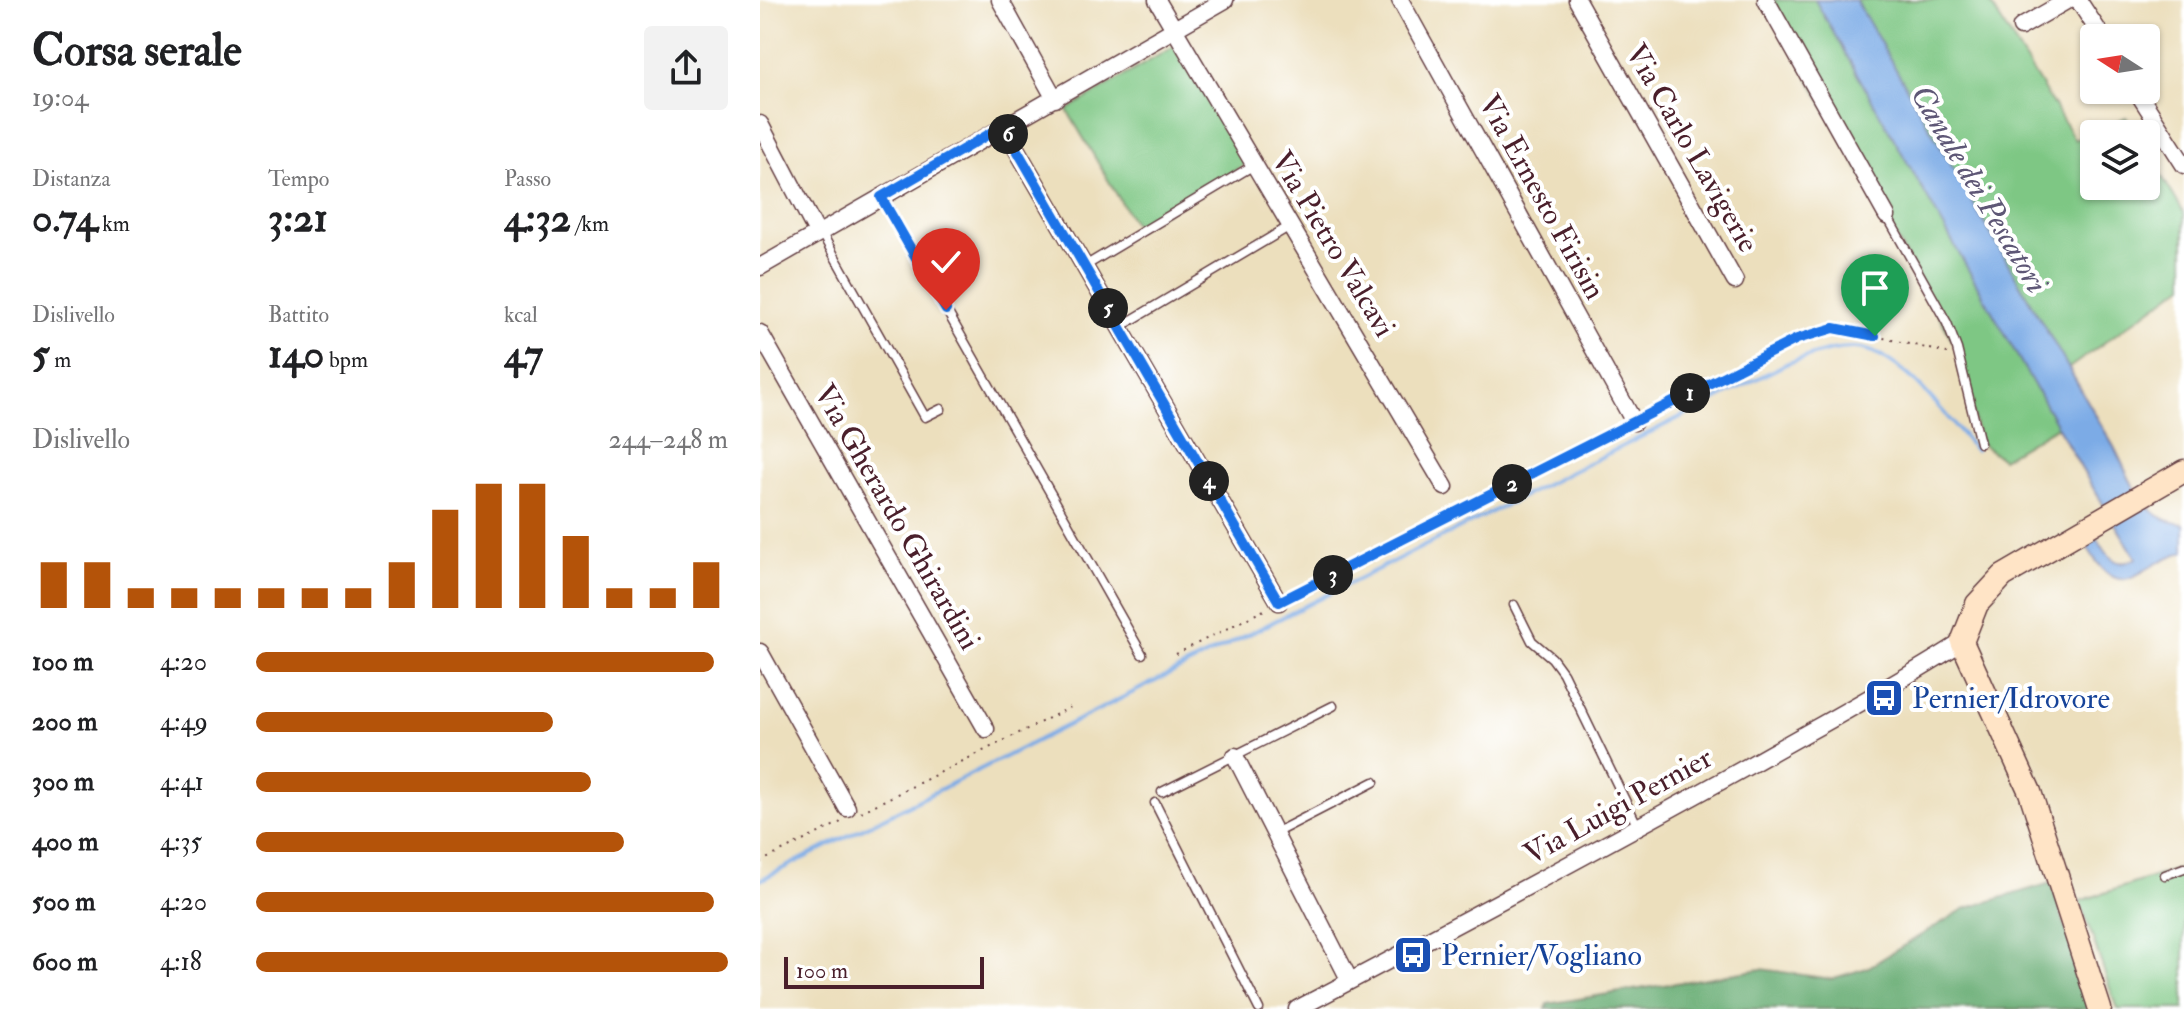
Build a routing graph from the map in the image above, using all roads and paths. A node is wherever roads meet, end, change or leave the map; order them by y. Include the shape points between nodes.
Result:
1 (1000, 0) edge
2 (1157, 0) edge
3 (1225, 0) edge
4 (1400, 0) edge
5 (1577, 0) edge
6 (1766, 0) edge
7 (2068, 0) edge
8 (2078, 0) edge
9 (2094, 24) edge
10 (2021, 27) dead end
11 (1174, 30) junction
12 (1055, 99) junction
13 (2145, 104) edge
14 (760, 124) edge
15 (1003, 126) junction
16 (1254, 165) junction
17 (2184, 165) edge
18 (881, 197) junction
19 (1887, 216) joint
20 (1290, 226) junction
21 (819, 232) junction
22 (1084, 266) junction
23 (760, 267) edge
24 (1735, 281) dead end
25 (1120, 327) junction
26 (760, 333) edge
27 (1963, 369) junction
28 (941, 409) dead end
29 (1634, 422) junction
30 (1980, 443) dead end
31 (2184, 471) edge
32 (1445, 487) dead end
33 (1279, 602) junction
34 (1514, 605) dead end
35 (1962, 642) junction
36 (760, 652) edge
37 (1142, 654) dead end
38 (1176, 654) dead end
39 (1333, 706) dead end
40 (1071, 707) dead end
41 (986, 729) dead end
42 (1235, 756) junction
43 (1374, 782) dead end
44 (1162, 792) dead end
45 (1155, 803) dead end
46 (849, 814) junction
47 (1638, 827) junction
48 (1275, 833) junction
49 (760, 862) edge
50 (2184, 868) edge
51 (2165, 875) dead end
52 (1350, 981) junction
53 (1259, 1009) edge
54 (1297, 1009) edge
55 (2100, 1009) edge

1 - 12 street
2 - 11 street, Via Pietro Valcavi
3 - 11 street
4 - 29 street, Via Ernesto Firisin
5 - 24 street, Via Carlo Lavigerie
6 - 19 street
7 - 10 street
8 - 9 street
11 - 12 street
11 - 16 street, Via Pietro Valcavi
12 - 15 street
13 - 17 street
14 - 21 street
15 - 18 street
15 - 22 street
16 - 20 street, Via Pietro Valcavi
16 - 22 lane
18 - 21 street
18 - 37 lane
19 - 27 lane via 1947,323
20 - 25 lane
20 - 32 street, Via Pietro Valcavi
21 - 23 street
21 - 28 lane via 925,417
22 - 25 street
25 - 33 street
26 - 41 street, Via Gherardo Ghirardini
27 - 29 path via 1944,351 1834,328 1797,339
27 - 30 lane
29 - 33 path
31 - 35 street via 2012,570 1977,604
33 - 38 path
34 - 47 lane via 1532,641 1563,673
35 - 47 street, Via Luigi Pernier
35 - 55 street via 2030,792
36 - 46 street
39 - 42 lane
40 - 46 path
42 - 44 lane
42 - 48 street
43 - 48 lane
45 - 53 lane
46 - 49 path
47 - 52 street, Via Luigi Pernier
48 - 52 street
50 - 51 lane
52 - 54 street, Via Luigi Pernier

